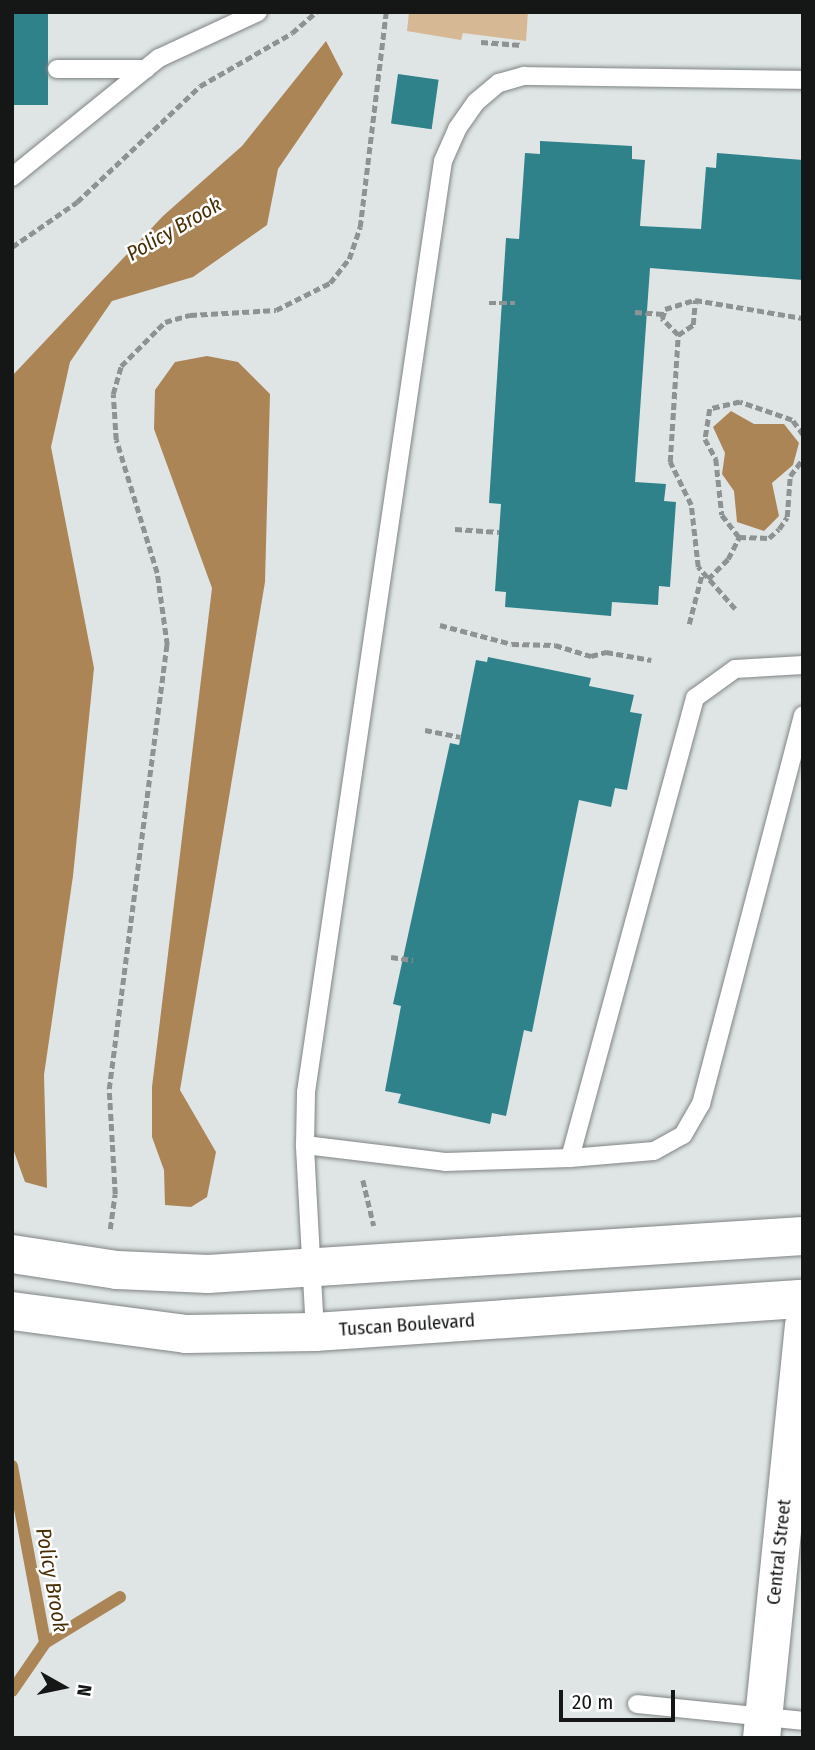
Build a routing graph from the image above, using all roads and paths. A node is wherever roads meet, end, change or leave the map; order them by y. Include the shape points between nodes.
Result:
1 (258, 12) edge
2 (316, 12) edge
3 (386, 12) edge
4 (481, 42) dead end
5 (523, 46) dead end
6 (57, 69) dead end
7 (146, 69) junction
8 (803, 80) edge
9 (12, 177) edge
10 (12, 247) edge
11 (695, 300) junction
12 (489, 303) dead end
13 (515, 303) dead end
14 (635, 312) dead end
15 (664, 314) junction
16 (803, 317) edge
17 (678, 335) junction
18 (803, 435) edge
19 (803, 459) edge
20 (456, 529) dead end
21 (499, 532) dead end
22 (739, 537) junction
23 (702, 573) junction
24 (708, 579) junction
25 (735, 609) dead end
26 (689, 624) dead end
27 (440, 625) dead end
28 (651, 660) dead end
29 (803, 664) edge
30 (803, 715) edge
31 (425, 730) dead end
32 (460, 737) dead end
33 (391, 957) dead end
34 (413, 960) dead end
35 (305, 1145) junction
36 (570, 1158) junction
37 (362, 1174) dead end
38 (377, 1233) dead end
39 (803, 1236) edge
40 (109, 1237) dead end
41 (12, 1254) edge
42 (313, 1266) junction
43 (803, 1299) edge
44 (12, 1311) edge
45 (803, 1325) edge
46 (315, 1332) junction
47 (637, 1704) dead end
48 (803, 1721) edge
49 (761, 1727) edge

1 - 7 lane via 159,58
2 - 10 path via 292,33 200,86 96,186
3 - 40 path via 360,228 349,259 330,283 286,307 190,315 165,322 121,366 113,394 116,440 157,573 167,645 109,1089 115,1194
4 - 5 path
6 - 7 lane
7 - 9 lane
8 - 35 lane via 524,76 499,83 476,102 457,129 443,161 307,1078
11 - 15 path via 680,301
11 - 16 path
11 - 17 path via 693,325
12 - 13 path
14 - 15 path
15 - 17 path via 666,328
17 - 23 path via 668,443 691,506
18 - 22 path via 792,420 740,402 710,410 705,439 716,459 722,515
19 - 22 path via 790,476 787,517 779,529 769,538
20 - 21 path
22 - 24 path
23 - 24 path
23 - 26 path
24 - 25 path
27 - 28 path via 512,644 555,645 592,656 606,652
29 - 36 lane via 735,669 695,698
30 - 36 lane via 701,1104 683,1135 654,1151
31 - 32 path
33 - 34 path
35 - 36 lane via 445,1162
35 - 42 lane
37 - 38 path
39 - 42 main road
41 - 42 main road via 117,1270 208,1274
42 - 46 lane
43 - 46 main road, Tuscan Boulevard
44 - 46 main road, Tuscan Boulevard via 186,1334
45 - 49 street, Central Street
47 - 49 lane
48 - 49 lane

